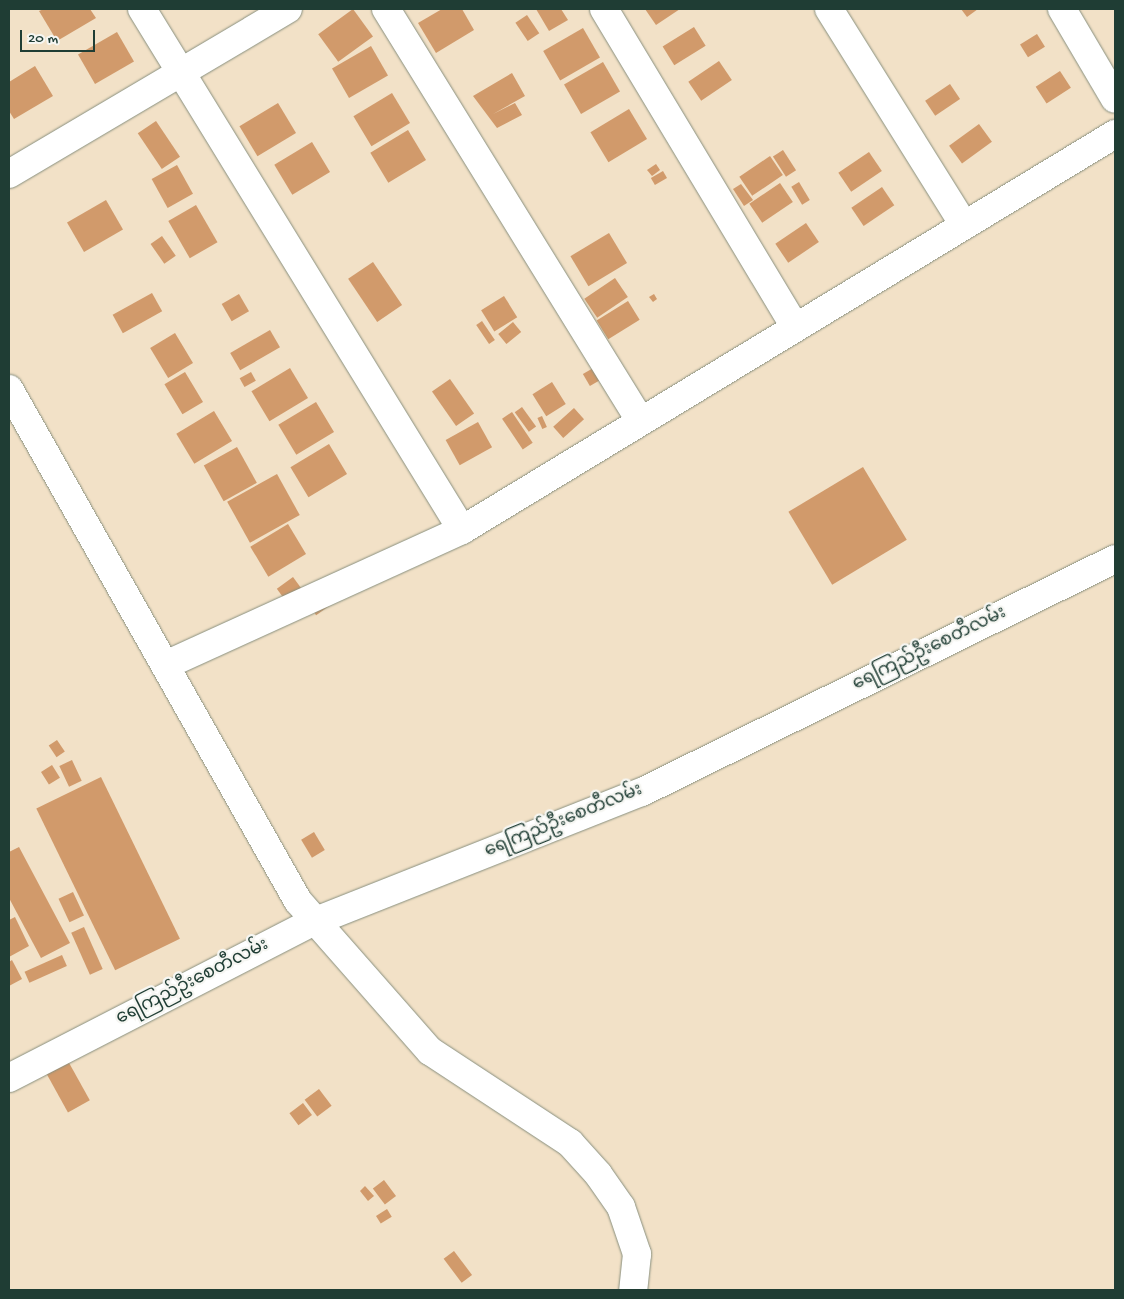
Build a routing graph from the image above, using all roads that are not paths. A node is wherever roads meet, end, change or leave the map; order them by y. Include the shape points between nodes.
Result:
1 (142, 9) edge
2 (288, 9) edge
3 (386, 9) edge
4 (604, 9) edge
5 (829, 9) edge
6 (1062, 9) edge
7 (180, 72) junction
8 (1115, 100) edge
9 (1115, 134) edge
10 (9, 174) edge
11 (964, 225) junction
12 (796, 327) junction
13 (9, 389) edge
14 (640, 420) junction
15 (462, 530) junction
16 (1115, 559) edge
17 (168, 664) junction
18 (313, 922) junction
19 (9, 1078) edge
20 (633, 1290) edge

1 - 7 street
2 - 7 street
3 - 14 street
4 - 12 street
5 - 11 street
6 - 8 street
7 - 10 street
7 - 15 street
9 - 11 street
11 - 12 street
12 - 14 street
13 - 17 street
14 - 15 street
15 - 17 street
16 - 18 street, ရေကြည်ဦးစေတီလမ်း via 642,792
17 - 18 street
18 - 19 street, ရေကြည်ဦးစေတီလမ်း
18 - 20 street via 366,973 430,1051 570,1144 598,1174 621,1207 637,1254

